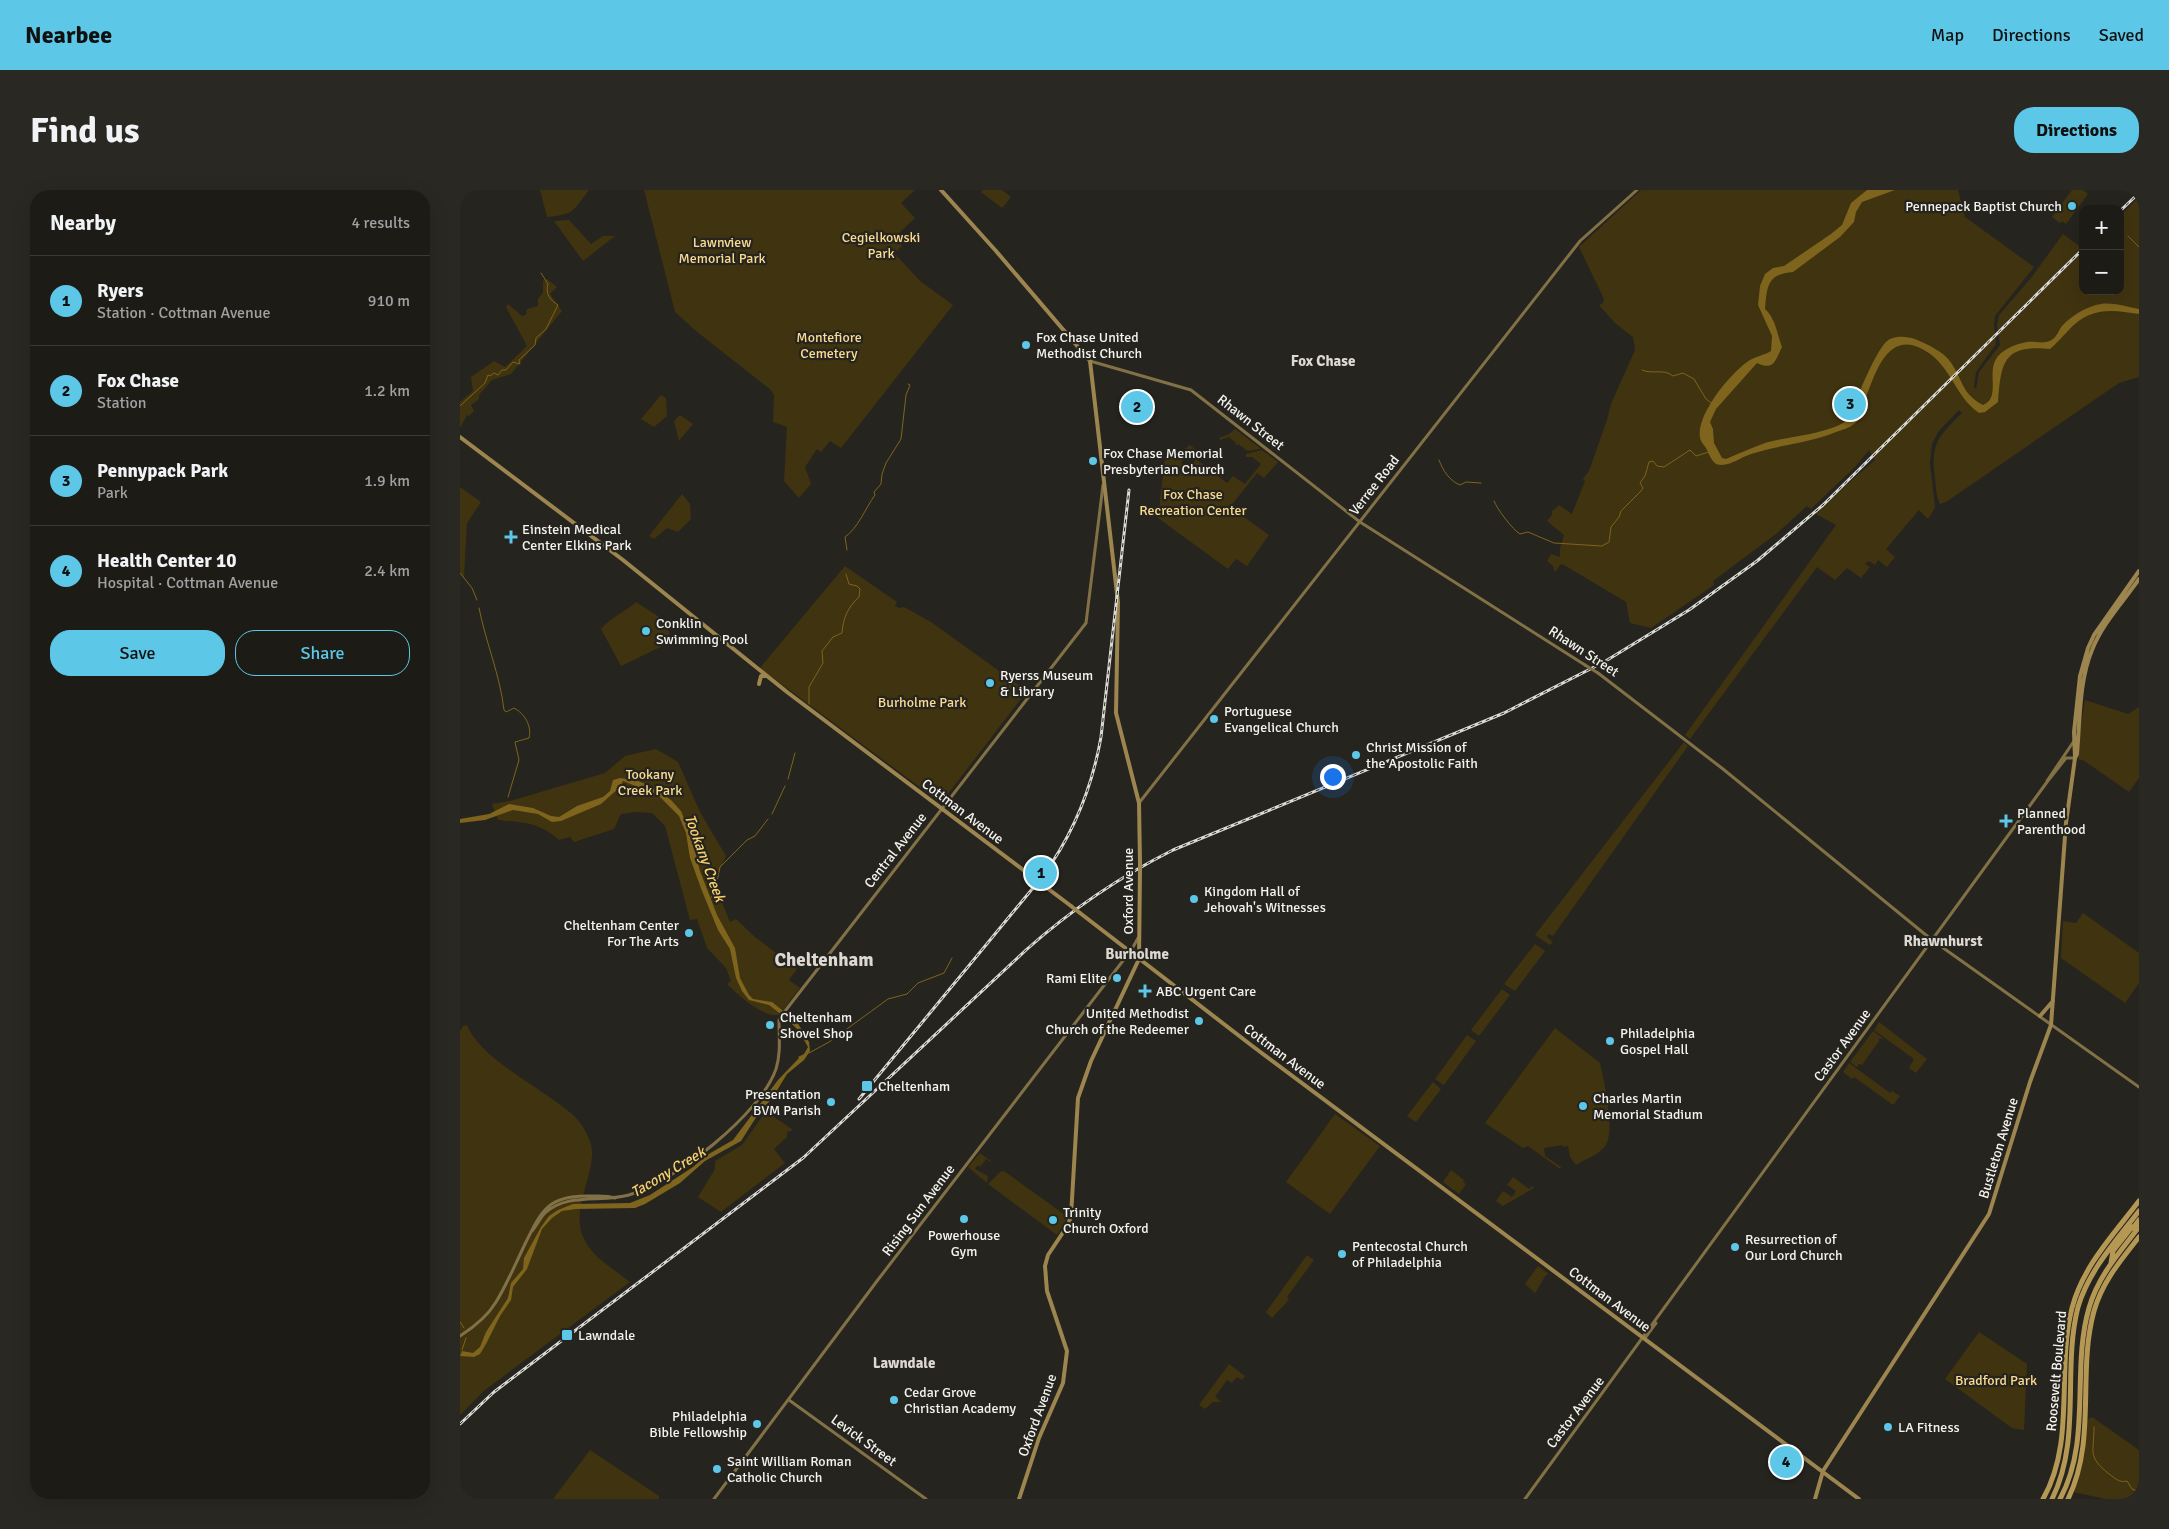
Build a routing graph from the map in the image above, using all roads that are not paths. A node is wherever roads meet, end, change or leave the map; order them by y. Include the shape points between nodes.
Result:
1 (940, 190) edge
2 (1637, 190) edge
3 (1090, 361) junction
4 (460, 437) edge
5 (1104, 481) junction
6 (1106, 503) junction
7 (1100, 514) junction
8 (1360, 522) junction
9 (2139, 571) edge
10 (2139, 579) edge
11 (2084, 668) junction
12 (768, 677) junction
13 (759, 684) dead end
14 (2074, 741) junction
15 (2074, 758) junction
16 (2047, 782) junction
17 (1139, 803) junction
18 (941, 808) junction
19 (1140, 934) junction
20 (1932, 940) junction
21 (1130, 952) junction
22 (1139, 959) junction
23 (2053, 1001) junction
24 (2035, 1014) junction
25 (2040, 1016) junction
26 (2051, 1025) junction
27 (2139, 1087) edge
28 (615, 1198) junction
29 (2139, 1201) edge
30 (2139, 1211) edge
31 (2139, 1220) edge
32 (2135, 1227) edge
33 (532, 1231) junction
34 (2139, 1237) edge
35 (460, 1336) edge
36 (1644, 1339) junction
37 (2083, 1352) junction
38 (2087, 1373) junction
39 (2065, 1388) junction
40 (789, 1400) junction
41 (2069, 1416) junction
42 (1823, 1471) junction
43 (714, 1499) edge
44 (926, 1499) edge
45 (1019, 1499) edge
46 (1525, 1499) edge
47 (1815, 1499) edge
48 (1859, 1499) edge
49 (2043, 1499) edge
50 (2052, 1499) edge
51 (2060, 1499) edge
52 (2068, 1499) edge

1 - 3 main road
2 - 8 main road, Verree Road via 1580,241
3 - 5 main road, Oxford Avenue
3 - 8 main road, Rhawn Street via 1190,390
4 - 12 main road, Cottman Avenue via 601,543
5 - 6 main road, Oxford Avenue
5 - 7 main road
6 - 7 main road
6 - 17 main road, Oxford Avenue via 1118,602 1116,714
7 - 18 main road, Central Avenue via 1086,623
8 - 17 main road, Verree Road
8 - 20 main road, Rhawn Street, bridge via 1598,673 1728,773
9 - 11 main road, Bustleton Avenue via 2094,635
10 - 11 main road, Bustleton Avenue via 2101,631
11 - 14 main road, Bustleton Avenue
11 - 15 main road, Bustleton Avenue via 2077,754
12 - 13 main road via 761,676
12 - 18 main road, Cottman Avenue
14 - 15 main road, Bustleton Avenue
14 - 16 main road, Castor Avenue
15 - 16 main road, Castor Avenue via 2066,758
15 - 23 main road, Bustleton Avenue
16 - 20 main road, Castor Avenue
17 - 19 main road, Oxford Avenue, bridge
18 - 21 main road, Cottman Avenue, bridge
18 - 28 main road, Central Avenue via 785,1010 779,1020 776,1069 745,1116 720,1140 678,1168 640,1191
19 - 21 main road, Rising Sun Avenue
19 - 22 main road, Oxford Avenue
20 - 24 main road, Rhawn Street
20 - 36 main road, Castor Avenue
21 - 22 main road, Cottman Avenue
21 - 40 main road, Rising Sun Avenue
22 - 36 main road, Cottman Avenue
22 - 45 main road, Oxford Avenue via 1091,1062 1078,1098 1070,1222 1046,1258 1045,1266 1047,1291 1066,1346 1066,1366 1063,1383 1039,1438
23 - 25 main road
23 - 26 main road, Bustleton Avenue
24 - 25 main road, Rhawn Street
24 - 26 main road, Rhawn Street
25 - 26 main road, Rhawn Street
26 - 27 main road, Rhawn Street
26 - 42 main road, Bustleton Avenue via 1988,1218
28 - 33 main road via 568,1200 545,1213
28 - 33 main road via 578,1196 559,1200 538,1217
29 - 39 highway, Roosevelt Boulevard via 2092,1263 2079,1289 2069,1324
30 - 41 highway, Roosevelt Boulevard via 2097,1266 2082,1296 2074,1332
31 - 32 highway, Roosevelt Boulevard
32 - 37 highway, Roosevelt Boulevard via 2113,1251 2111,1264 2099,1282 2084,1327
33 - 35 main road via 496,1303 486,1316
34 - 38 highway via 2110,1275 2097,1301 2090,1328
36 - 42 main road, Cottman Avenue
36 - 46 main road, Castor Avenue
37 - 38 highway
37 - 51 highway, Roosevelt Boulevard via 2076,1453
38 - 52 highway via 2082,1454
39 - 41 highway
39 - 49 highway, Roosevelt Boulevard via 2060,1456
40 - 43 main road, Rising Sun Avenue
40 - 44 main road, Levick Street
41 - 50 highway, Roosevelt Boulevard via 2065,1460
42 - 47 main road, Bustleton Avenue
42 - 48 main road, Cottman Avenue

